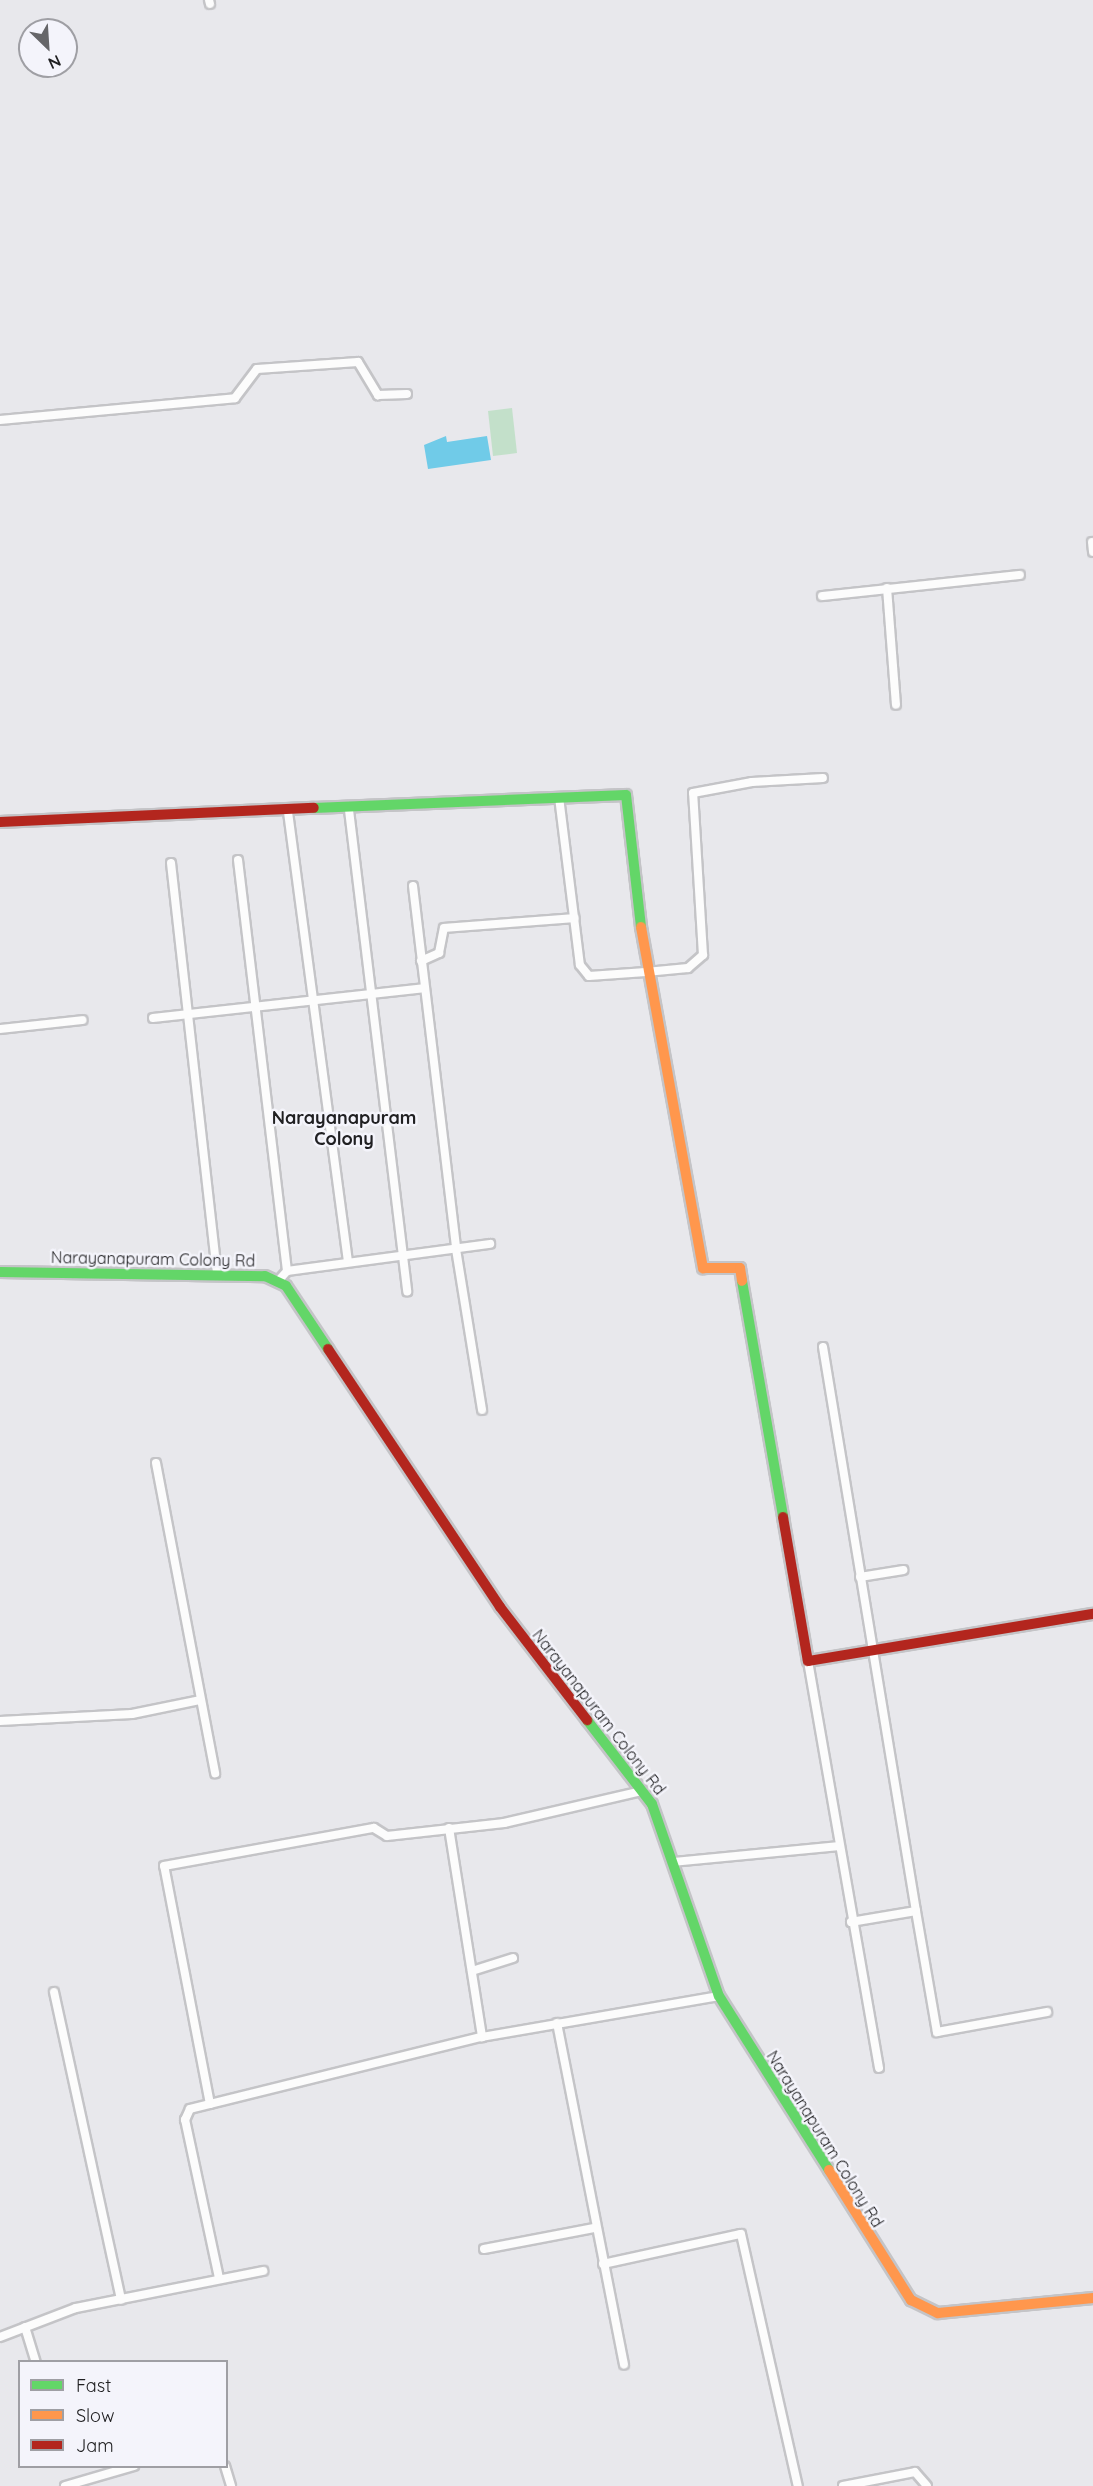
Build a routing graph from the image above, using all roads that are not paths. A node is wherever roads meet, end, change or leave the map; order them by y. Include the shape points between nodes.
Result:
1 (407, 394) dead end
2 (0, 420) edge
3 (1092, 542) edge
4 (1093, 552) edge
5 (1020, 575) dead end
6 (887, 588) junction
7 (822, 596) dead end
8 (896, 705) dead end
9 (823, 778) dead end
10 (559, 798) junction
11 (349, 810) junction
12 (288, 812) junction
13 (0, 822) edge
14 (238, 860) dead end
15 (171, 863) dead end
16 (412, 886) dead end
17 (574, 918) junction
18 (421, 961) junction
19 (646, 972) junction
20 (423, 988) junction
21 (369, 995) junction
22 (310, 1000) junction
23 (257, 1006) junction
24 (190, 1014) junction
25 (153, 1018) dead end
26 (83, 1020) dead end
27 (0, 1029) edge
28 (490, 1244) dead end
29 (456, 1249) junction
30 (403, 1257) junction
31 (348, 1262) junction
32 (287, 1270) junction
33 (0, 1272) edge
34 (217, 1275) junction
35 (279, 1280) junction
36 (407, 1292) dead end
37 (824, 1347) dead end
38 (482, 1410) dead end
39 (156, 1463) dead end
40 (903, 1570) dead end
41 (860, 1577) junction
42 (1093, 1614) edge
43 (872, 1649) junction
44 (808, 1660) junction
45 (200, 1700) junction
46 (0, 1721) edge
47 (215, 1773) dead end
48 (642, 1791) junction
49 (449, 1828) junction
50 (838, 1846) junction
51 (673, 1862) junction
52 (915, 1911) junction
53 (851, 1922) junction
54 (513, 1958) dead end
55 (472, 1971) junction
56 (54, 1992) dead end
57 (719, 1995) junction
58 (1047, 2012) dead end
59 (557, 2023) junction
60 (482, 2037) junction
61 (879, 2068) dead end
62 (210, 2104) junction
63 (594, 2228) junction
64 (484, 2249) dead end
65 (603, 2264) junction
66 (263, 2271) dead end
67 (219, 2278) junction
68 (1093, 2298) edge
69 (121, 2300) junction
70 (26, 2327) junction
71 (0, 2337) edge
72 (36, 2360) edge
73 (624, 2364) dead end
74 (128, 2468) edge
75 (226, 2468) edge
76 (79, 2484) edge
77 (65, 2486) edge
78 (231, 2486) edge
79 (798, 2486) edge
80 (843, 2486) edge
81 (927, 2486) edge

1 - 2 street via 378,395 358,362 257,369 235,398
3 - 4 street
5 - 6 street
6 - 7 street
6 - 8 street
9 - 19 street via 752,782 693,793 703,955 688,968
10 - 11 street
10 - 17 street
10 - 19 street via 627,797
11 - 12 street
11 - 21 street
12 - 13 street
12 - 22 street
14 - 23 street
15 - 24 street
16 - 18 street
17 - 18 street via 444,928 439,953
17 - 19 street via 580,965 589,976
18 - 20 street
19 - 44 street via 703,1268 740,1268
20 - 21 street
20 - 29 street
21 - 22 street
21 - 30 street
22 - 23 street
22 - 31 street
23 - 24 street
23 - 32 street
24 - 25 street
24 - 34 street
26 - 27 street
28 - 29 street
29 - 30 street
29 - 38 street
30 - 31 street
30 - 36 street
31 - 32 street
32 - 35 street
33 - 34 street, Narayanapuram Colony Rd
34 - 35 street, Narayanapuram Colony Rd
35 - 48 street, Narayanapuram Colony Rd via 500,1607 599,1742
37 - 41 street
39 - 45 street
40 - 41 street
41 - 43 street
42 - 43 street
43 - 44 street
43 - 52 street
44 - 50 street
45 - 46 street via 132,1714
45 - 47 street
48 - 49 street via 504,1823
48 - 51 street, Narayanapuram Colony Rd
49 - 55 street
49 - 62 street via 387,1836 374,1828 163,1867
50 - 51 street
50 - 53 street
51 - 57 street, Narayanapuram Colony Rd
52 - 53 street
52 - 58 street via 937,2032
53 - 61 street
54 - 55 street
55 - 60 street
56 - 69 street
57 - 59 street
57 - 68 street, Narayanapuram Colony Rd via 911,2300 938,2313
59 - 60 street
59 - 63 street
60 - 62 street
62 - 67 street via 190,2109 185,2120
63 - 64 street
63 - 65 street
65 - 73 street
65 - 79 street via 741,2234
66 - 67 street
67 - 69 street
69 - 70 street via 76,2308
70 - 71 street
70 - 72 street
74 - 76 street
75 - 78 street
76 - 77 street
80 - 81 street via 915,2472

